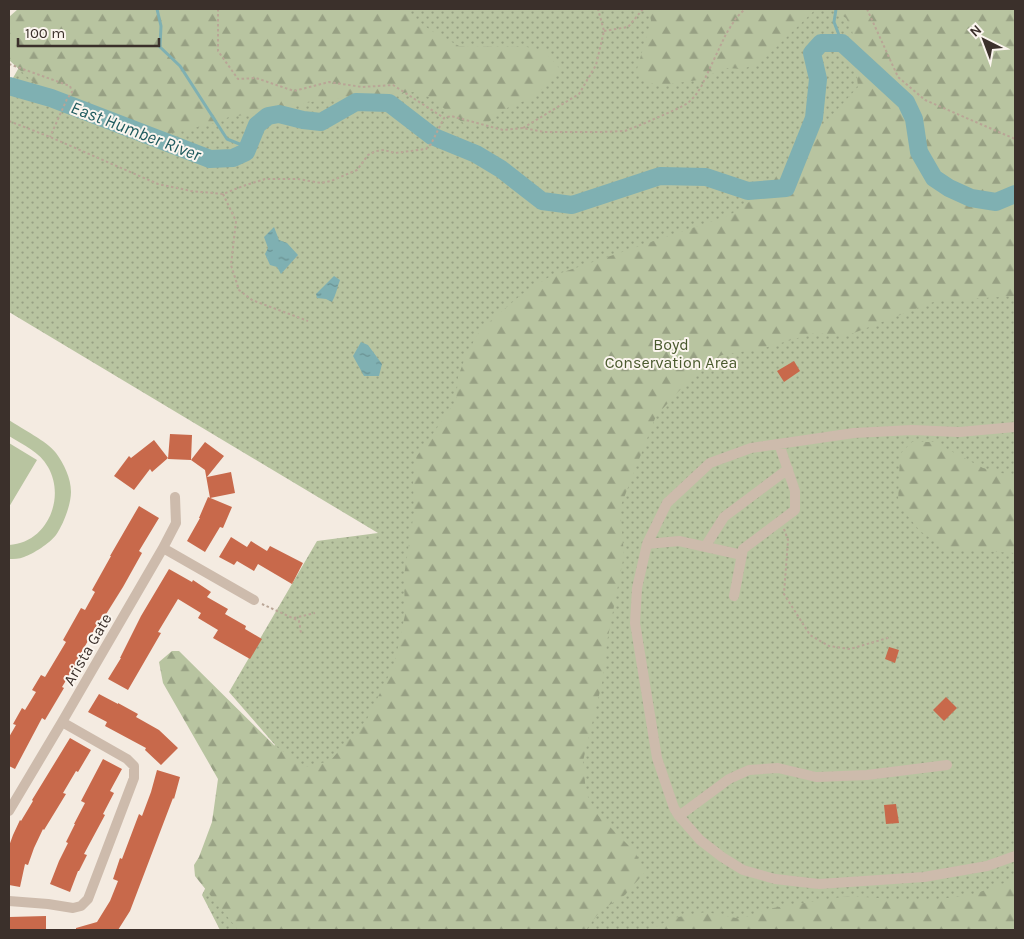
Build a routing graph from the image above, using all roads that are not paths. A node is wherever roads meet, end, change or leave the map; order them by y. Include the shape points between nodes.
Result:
1 (1014, 427) edge
2 (779, 444) junction
3 (788, 469) junction
4 (176, 497) dead end
5 (647, 544) junction
6 (705, 547) junction
7 (163, 548) junction
8 (742, 555) junction
9 (734, 596) dead end
10 (254, 600) road end
11 (62, 722) junction
12 (947, 765) dead end
13 (9, 811) edge
14 (679, 816) junction
15 (1015, 856) edge
16 (9, 901) edge

1 - 2 street via 959,432 854,433
2 - 3 street
2 - 5 street via 751,448 710,463 667,503
3 - 6 street via 724,517
3 - 8 street via 795,491 795,510 743,549
4 - 7 street, Arista Gate via 176,523
5 - 6 street via 679,541
5 - 14 street via 637,588 635,623 656,758
6 - 8 street
7 - 10 street
7 - 11 street, Arista Gate
8 - 9 street
11 - 13 street, Arista Gate
11 - 16 street via 127,759 134,766 134,778 88,900 73,908
12 - 14 street via 867,775 816,777 778,768 749,770 729,779
14 - 15 street via 700,840 722,857 743,870 775,880 819,884 924,877 987,866

